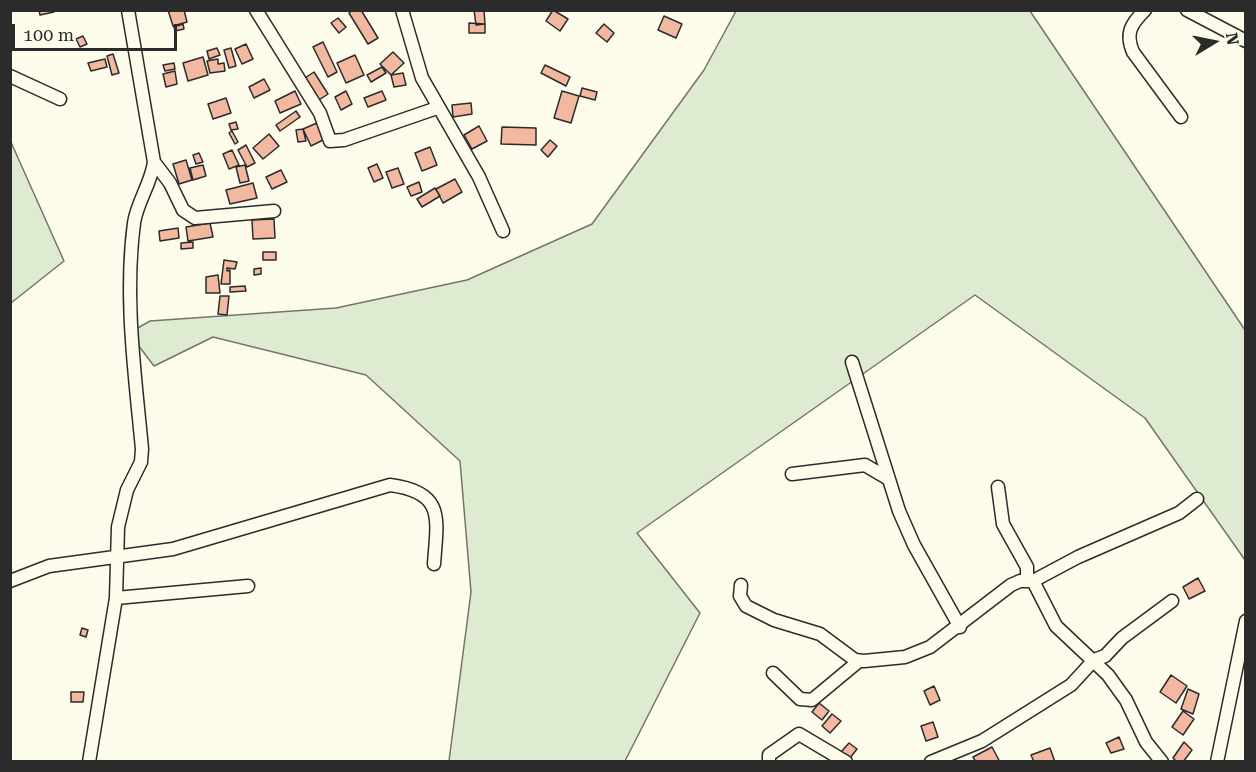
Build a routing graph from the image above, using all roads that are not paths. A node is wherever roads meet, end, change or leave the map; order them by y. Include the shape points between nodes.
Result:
1 (128, 10) edge
2 (256, 10) edge
3 (402, 10) edge
4 (1145, 10) edge
5 (1187, 10) edge
6 (1245, 41) edge
7 (10, 76) edge
8 (60, 99) dead end
9 (437, 108) junction
10 (1181, 117) dead end
11 (154, 162) junction
12 (274, 211) dead end
13 (503, 231) dead end
14 (852, 362) dead end
15 (792, 474) dead end
16 (887, 478) junction
17 (998, 487) dead end
18 (1197, 499) dead end
19 (118, 558) junction
20 (434, 564) dead end
21 (10, 581) edge
22 (1030, 581) junction
23 (741, 585) dead end
24 (248, 586) dead end
25 (116, 598) junction
26 (1172, 601) dead end
27 (1245, 621) edge
28 (960, 627) junction
29 (1094, 660) junction
30 (859, 661) junction
31 (773, 673) dead end
32 (89, 762) edge
33 (769, 762) edge
34 (846, 762) edge
35 (931, 762) edge
36 (1162, 762) edge
37 (1217, 762) edge

1 - 11 street
2 - 9 street via 320,113 330,141 344,140
3 - 9 street via 422,78
4 - 10 street via 1128,30 1128,40
5 - 6 street
7 - 8 street
9 - 13 street via 478,177
11 - 12 street via 183,210 195,218
11 - 19 street via 135,220 129,284 141,462 118,527
14 - 16 street
15 - 16 street via 865,465
16 - 28 street via 914,545
17 - 22 street via 1003,524 1027,567
18 - 22 street via 1179,513
19 - 20 street via 173,549 390,485 422,494 434,504 438,514
19 - 21 street via 49,566
19 - 25 street
22 - 28 street via 1011,585
22 - 29 street via 1056,627
23 - 30 street via 740,596 746,606 774,620 824,636
24 - 25 street
25 - 32 street
26 - 29 street via 1122,638 1105,656
27 - 37 street
28 - 30 street via 905,657
29 - 35 street via 1071,685 982,741
29 - 36 street via 1117,686 1146,742
30 - 31 street via 812,700 800,699
33 - 34 street via 769,755 799,734

